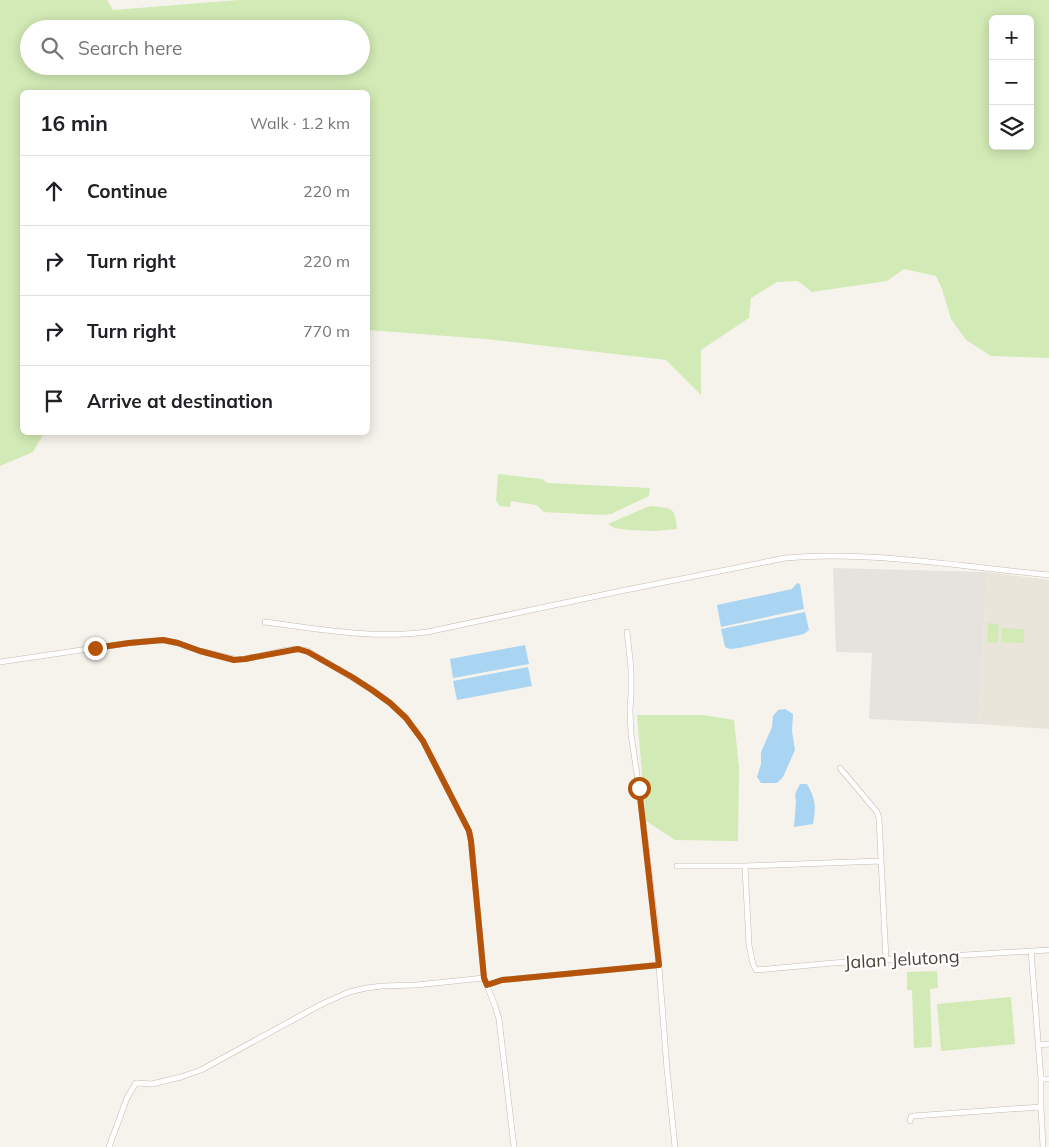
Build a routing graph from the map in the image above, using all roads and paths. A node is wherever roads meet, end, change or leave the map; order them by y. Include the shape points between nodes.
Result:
1 (1049, 575) edge
2 (265, 622) dead end
3 (627, 632) dead end
4 (0, 662) edge
5 (840, 768) dead end
6 (880, 861) junction
7 (677, 866) dead end
8 (745, 866) junction
9 (1049, 950) edge
10 (1031, 951) junction
11 (886, 960) junction
12 (659, 965) junction
13 (484, 978) junction
14 (487, 985) junction
15 (1049, 1044) edge
16 (1038, 1045) junction
17 (1040, 1079) junction
18 (1049, 1079) edge
19 (1041, 1107) junction
20 (910, 1122) dead end
21 (108, 1147) edge
22 (514, 1147) edge
23 (675, 1147) edge
24 (1043, 1147) edge

1 - 2 street via 864,556 810,556 784,558 419,633 372,634
3 - 12 street via 631,668 631,734
4 - 13 street via 163,640 234,660 298,649 352,677 406,718 423,741 466,822 471,841
5 - 6 street via 877,812
6 - 8 street
6 - 11 street
7 - 8 street
8 - 11 street, Jalan Jelutong via 749,945 756,970
9 - 10 street, Jalan Jelutong
10 - 11 street, Jalan Jelutong
10 - 16 street
12 - 14 street via 502,980
12 - 23 street
13 - 14 street
13 - 21 street via 382,986 350,992 308,1011 201,1070 152,1084 136,1084 127,1098
14 - 22 street via 499,1019
15 - 16 street
16 - 17 street
17 - 18 street
17 - 19 street
19 - 20 street via 913,1116
19 - 24 street

